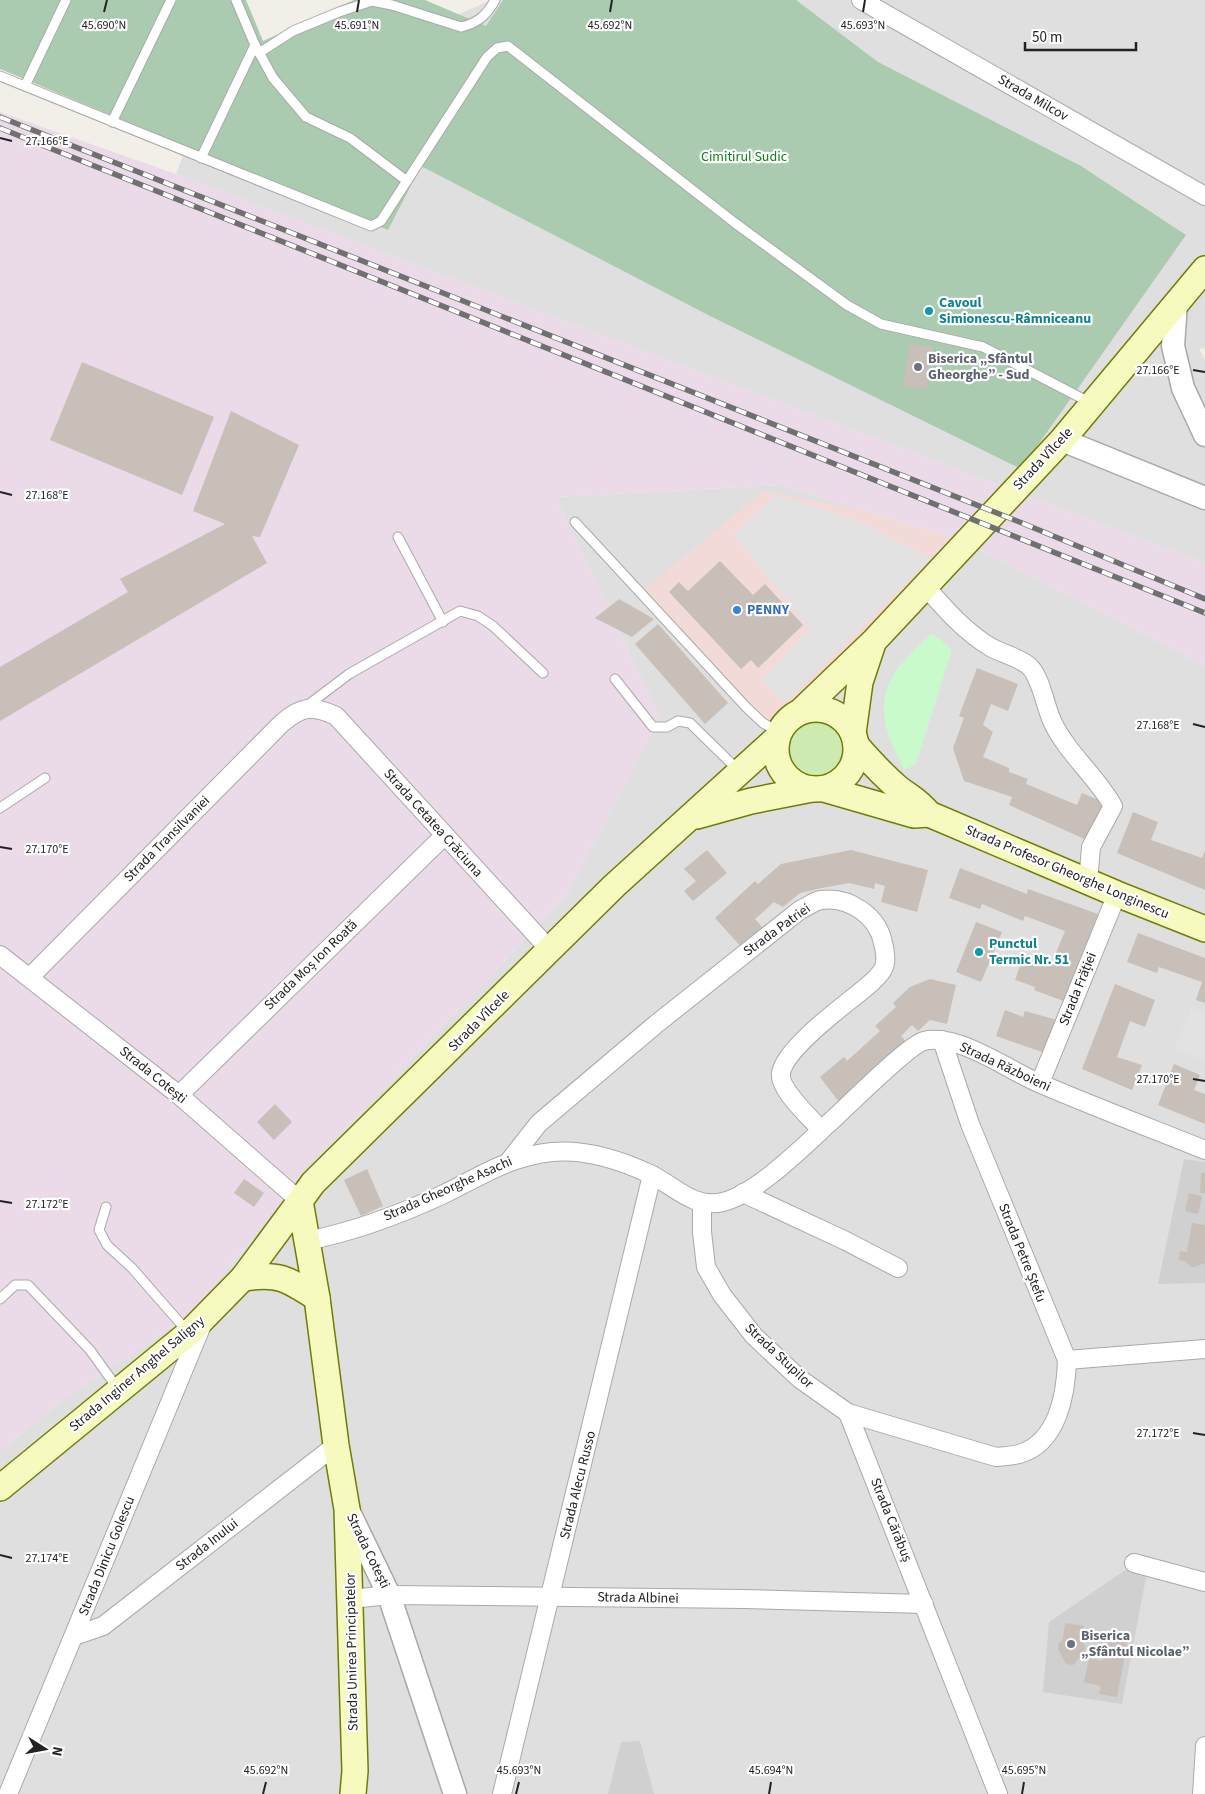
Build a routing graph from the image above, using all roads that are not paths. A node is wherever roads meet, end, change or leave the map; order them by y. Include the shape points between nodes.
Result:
1 (66, 0) edge
2 (171, 0) edge
3 (236, 0) edge
4 (496, 0) edge
5 (861, 0) edge
6 (257, 49) junction
7 (0, 76) edge
8 (25, 86) junction
9 (112, 122) junction
10 (201, 158) junction
11 (407, 181) junction
12 (1205, 196) edge
13 (1201, 280) edge
14 (1176, 303) junction
15 (1093, 404) junction
16 (1205, 435) edge
17 (1062, 440) junction
18 (1205, 498) edge
19 (575, 522) dead end
20 (398, 537) dead end
21 (925, 586) junction
22 (442, 622) junction
23 (874, 641) junction
24 (543, 673) dead end
25 (615, 679) dead end
26 (305, 709) junction
27 (800, 712) junction
28 (778, 735) junction
29 (854, 739) junction
30 (740, 772) junction
31 (45, 778) dead end
32 (818, 789) junction
33 (0, 808) edge
34 (929, 814) junction
35 (691, 818) junction
36 (444, 836) junction
37 (1088, 882) junction
38 (1116, 894) junction
39 (1205, 929) edge
40 (550, 950) junction
41 (0, 955) edge
42 (30, 977) junction
43 (942, 1040) junction
44 (1040, 1083) junction
45 (179, 1095) junction
46 (821, 1130) junction
47 (1205, 1150) edge
48 (510, 1160) junction
49 (652, 1175) junction
50 (743, 1193) junction
51 (300, 1201) junction
52 (702, 1203) junction
53 (106, 1207) dead end
54 (306, 1241) junction
55 (898, 1268) dead end
56 (242, 1278) junction
57 (317, 1298) junction
58 (0, 1299) edge
59 (197, 1325) junction
60 (1205, 1349) edge
61 (1067, 1360) junction
62 (120, 1391) junction
63 (848, 1413) junction
64 (336, 1445) junction
65 (0, 1488) edge
66 (347, 1509) junction
67 (1134, 1563) dead end
68 (1205, 1582) edge
69 (389, 1595) junction
70 (550, 1597) junction
71 (351, 1599) junction
72 (924, 1604) junction
73 (74, 1636) junction
74 (1205, 1746) edge
75 (8, 1794) edge
76 (353, 1794) edge
77 (455, 1794) edge
78 (502, 1794) edge
79 (998, 1794) edge
80 (1202, 1794) edge

1 - 8 lane
2 - 9 lane
3 - 6 lane
4 - 6 lane via 487,14 472,24 461,26 372,1 339,12
5 - 12 street, Strada Milcov
6 - 10 lane
6 - 11 lane via 273,78 306,117 350,138
7 - 8 lane
8 - 9 lane
9 - 10 lane
10 - 11 lane via 371,226 381,221
11 - 15 lane via 487,57 497,48 508,46 735,223 847,305 881,324 983,347
13 - 14 main road, Strada Vîlcele
14 - 15 main road, Strada Vîlcele
14 - 16 street via 1173,346 1183,388
15 - 17 main road, Strada Vîlcele
17 - 18 street
17 - 21 main road, Strada Vîlcele
19 - 28 lane via 747,708
20 - 22 lane
21 - 23 main road, Strada Vîlcele
21 - 37 street via 962,627 992,648 1030,666 1053,724 1106,793 1113,806 1091,846
22 - 24 lane via 460,611 478,616
22 - 26 lane via 349,674
23 - 27 main road, Strada Vîlcele
23 - 29 main road, Strada Vîlcele via 860,682
25 - 30 lane via 653,726 667,727 678,721 690,723
26 - 36 street, Strada Cetatea Crăciuna via 321,710 336,716
26 - 42 street, Strada Transilvaniei via 282,722
27 - 28 main road via 784,724
27 - 29 main road via 812,709 836,714 846,722
28 - 30 main road, Strada Vîlcele
28 - 32 main road via 775,750 782,772 800,787
29 - 32 main road via 855,757 844,778
29 - 34 main road, Strada Profesor Gheorghe Longinescu via 886,777 918,800
30 - 35 main road, Strada Vîlcele
31 - 33 lane
32 - 34 main road, Strada Profesor Gheorghe Longinescu via 914,815
32 - 35 main road, Strada Vîlcele via 751,801
34 - 37 main road, Strada Profesor Gheorghe Longinescu
35 - 40 main road, Strada Vîlcele via 614,886
36 - 40 street, Strada Cetatea Crăciuna
36 - 45 street, Strada Moș Ion Roată
37 - 38 main road, Strada Profesor Gheorghe Longinescu
38 - 39 main road, Strada Profesor Gheorghe Longinescu
38 - 44 street, Strada Frăției
40 - 51 main road, Strada Vîlcele via 313,1183
41 - 42 street, Strada Cotești
42 - 45 street, Strada Cotești
43 - 44 street, Strada Războieni via 962,1045
43 - 46 street, Strada Războieni via 922,1041
43 - 61 street, Strada Petre Ștefu via 970,1124
44 - 47 street, Strada Războieni
45 - 51 street, Strada Cotești
46 - 48 street, Strada Patriei via 783,1089 780,1074 788,1057 884,968 885,950 874,921 860,908 840,901 820,900 800,910 655,1025 539,1123
46 - 50 street, Strada Războieni via 780,1167
48 - 49 street, Strada Gheorghe Asachi via 577,1151 618,1161
48 - 54 street, Strada Gheorghe Asachi via 443,1195 351,1230
49 - 52 street, Strada Gheorghe Asachi via 685,1197
49 - 70 street, Strada Alecu Russo
50 - 52 street, Strada Războieni via 723,1202
50 - 55 street
51 - 54 main road
51 - 56 main road, Strada Inginer Anghel Saligny
52 - 63 street, Strada Stupilor via 706,1267 722,1295 760,1342 800,1379
53 - 59 lane via 99,1230 107,1245
54 - 57 main road, Strada Cotești
56 - 57 main road via 267,1274 281,1277
56 - 59 main road, Strada Inginer Anghel Saligny
57 - 64 main road, Strada Cotești
58 - 62 lane via 15,1285 28,1285 90,1350
59 - 62 main road, Strada Inginer Anghel Saligny
59 - 73 street, Strada Dinicu Golescu
60 - 61 street
61 - 63 street, Strada Petre Ștefu via 1063,1400 1054,1424 1041,1441 1020,1454 996,1457
62 - 65 main road, Strada Inginer Anghel Saligny
63 - 72 street, Strada Cărăbuș
64 - 66 main road, Strada Cotești
64 - 73 street, Strada Inului via 103,1626
66 - 69 street, Strada Cotești
66 - 71 main road, Strada Unirea Principatelor
67 - 68 street
69 - 70 street, Strada Albinei
69 - 71 street, Strada Albinei
69 - 77 street, Strada Cotești
70 - 72 street, Strada Albinei
70 - 78 street, Strada Alecu Russo
71 - 76 main road, Strada Unirea Principatelor
72 - 79 street, Strada Cărăbuș
73 - 75 street, Strada Dinicu Golescu
74 - 80 street

